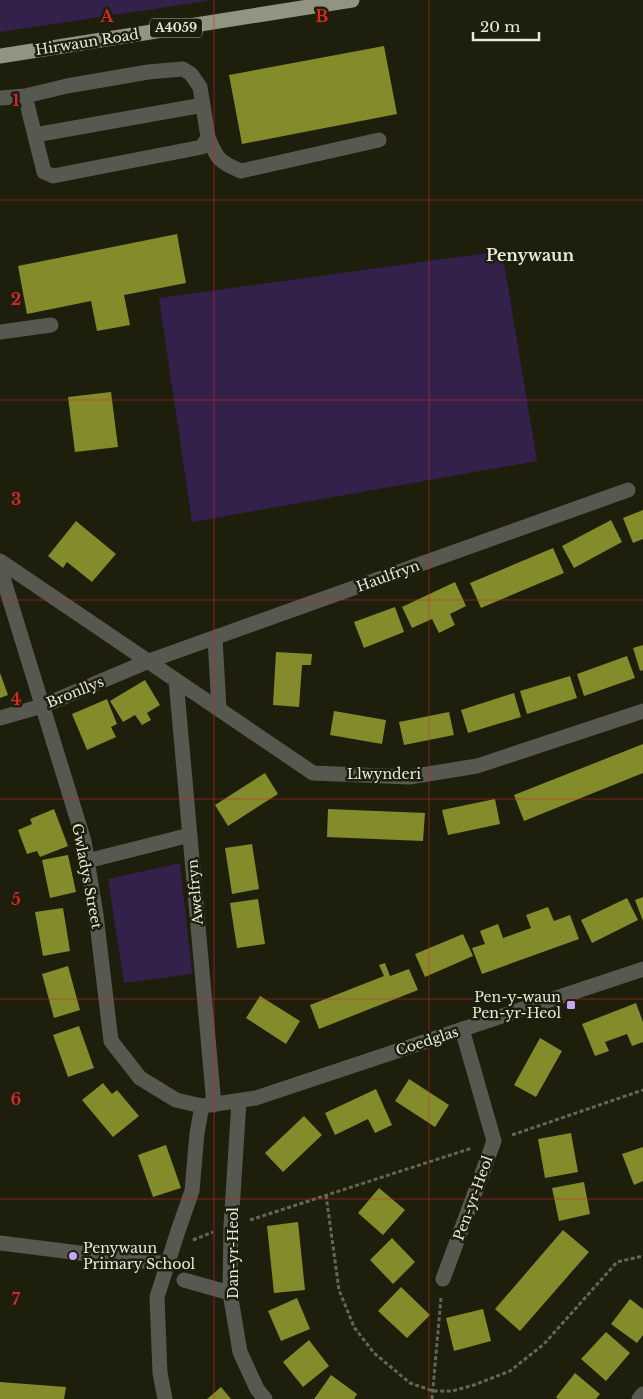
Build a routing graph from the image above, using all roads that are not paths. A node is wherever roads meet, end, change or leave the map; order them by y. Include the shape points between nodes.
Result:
1 (352, 0) edge
2 (0, 56) edge
3 (25, 96) junction
4 (0, 98) edge
5 (203, 105) junction
6 (34, 134) junction
7 (208, 137) junction
8 (379, 140) dead end
9 (51, 325) dead end
10 (0, 332) edge
11 (628, 490) dead end
12 (0, 561) edge
13 (0, 568) edge
14 (4, 599) edge
15 (216, 638) junction
16 (149, 662) junction
17 (176, 680) junction
18 (42, 706) junction
19 (219, 709) junction
20 (643, 711) edge
21 (0, 718) edge
22 (190, 835) junction
23 (87, 861) junction
24 (643, 969) edge
25 (462, 1029) junction
26 (238, 1101) junction
27 (208, 1105) junction
28 (0, 1243) edge
29 (167, 1264) junction
30 (184, 1280) dead end
31 (443, 1280) road end
32 (230, 1293) junction
33 (643, 1394) edge
34 (166, 1399) edge
35 (265, 1399) edge
36 (639, 1399) edge

1 - 2 main road, Hirwaun Road / A4059
3 - 4 street
3 - 5 street via 66,86 183,69 200,87
3 - 6 street
5 - 6 street
5 - 7 street
6 - 7 street via 44,172 53,176 202,147
7 - 8 street via 215,154 225,164 241,171
9 - 10 street
11 - 15 street, Haulfryn
12 - 16 street, Llwynderi
13 - 14 street, Gwladys Street
14 - 18 street, Gwladys Street
15 - 16 street, Haulfryn
15 - 19 street
16 - 17 street, Llwynderi
16 - 18 street, Bronllys
17 - 19 street, Llwynderi
17 - 22 street, Awelfryn
18 - 21 street, Bronllys
18 - 23 street, Gwladys Street via 84,841
19 - 20 street, Llwynderi via 313,773 409,777 477,766
22 - 23 street
22 - 27 street, Awelfryn
23 - 27 street, Gwladys Street via 111,1041 140,1078 176,1100
24 - 25 street, Coedglas
25 - 26 street, Coedglas via 256,1098
25 - 31 street, Pen-yr-Heol via 494,1141
26 - 27 street, Gwladys Street
26 - 32 street, Dan-yr-Heol
27 - 29 street, Awelfryn via 197,1133 192,1191
28 - 29 street
29 - 34 street, Awelfryn via 157,1297 160,1374
30 - 32 street
32 - 35 street, Dan-yr-Heol via 240,1352
33 - 36 street

